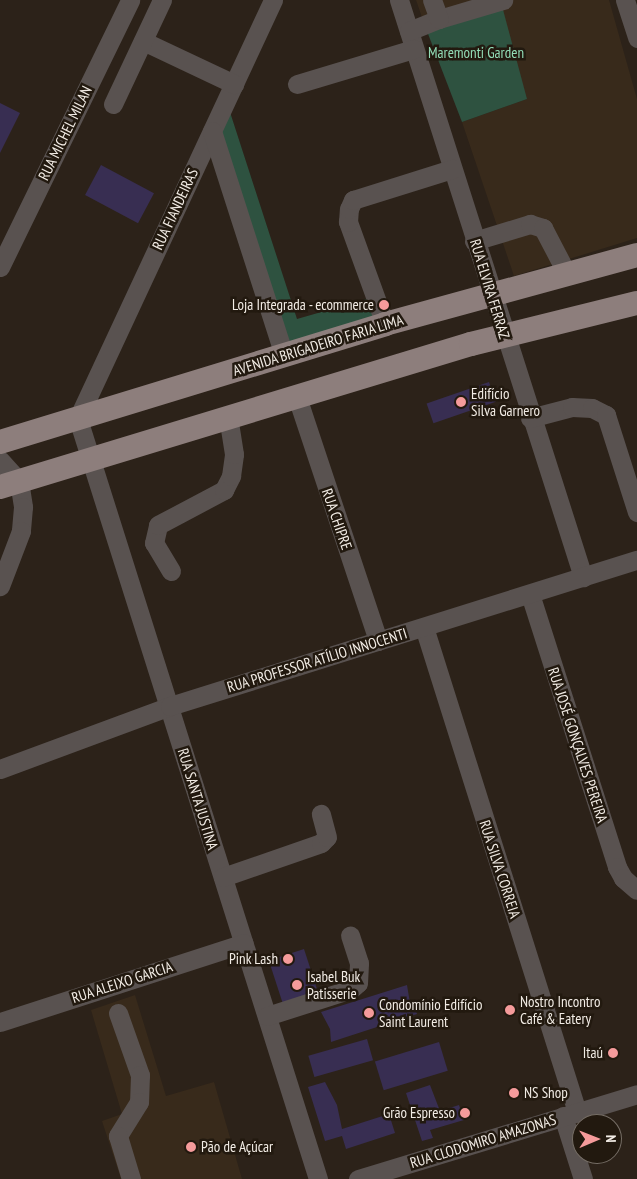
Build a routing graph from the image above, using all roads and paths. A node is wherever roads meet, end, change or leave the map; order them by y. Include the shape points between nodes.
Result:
1 (130, 0) edge
2 (162, 0) edge
3 (273, 0) edge
4 (399, 0) edge
5 (432, 0) edge
6 (503, 0) edge
7 (625, 0) edge
8 (439, 19) junction
9 (637, 38) edge
10 (412, 40) junction
11 (143, 41) junction
12 (234, 84) junction
13 (297, 84) dead end
14 (113, 104) dead end
15 (212, 131) junction
16 (452, 169) junction
17 (474, 241) junction
18 (637, 255) edge
19 (0, 267) edge
20 (566, 272) junction
21 (491, 294) junction
22 (637, 303) edge
23 (385, 324) junction
24 (504, 336) junction
25 (284, 355) junction
26 (297, 397) junction
27 (228, 418) junction
28 (530, 418) junction
29 (78, 419) junction
30 (0, 442) edge
31 (92, 459) junction
32 (0, 460) edge
33 (10, 484) edge
34 (637, 512) edge
35 (637, 560) edge
36 (171, 571) dead end
37 (583, 577) junction
38 (0, 586) edge
39 (530, 594) junction
40 (424, 626) junction
41 (378, 641) junction
42 (170, 706) junction
43 (0, 769) edge
44 (321, 814) dead end
45 (223, 877) junction
46 (637, 890) edge
47 (350, 935) dead end
48 (244, 943) junction
49 (118, 1013) dead end
50 (267, 1016) junction
51 (0, 1022) edge
52 (637, 1094) edge
53 (570, 1114) junction
54 (131, 1179) edge
55 (318, 1179) edge
56 (358, 1179) edge
57 (584, 1179) edge

1 - 19 street, RUA MICHEL MILAN
2 - 11 street
3 - 12 street, RUA FIANDEIRAS
4 - 10 street, RUA ELVIRA FERRAZ
5 - 8 street
6 - 8 street
7 - 9 street
8 - 10 street
10 - 13 street
10 - 16 street, RUA ELVIRA FERRAZ
11 - 12 street
11 - 14 street
12 - 15 street, RUA FIANDEIRAS
15 - 25 street
15 - 29 street, RUA FIANDEIRAS
16 - 17 street, RUA ELVIRA FERRAZ
16 - 23 street via 354,200 349,209 348,222
17 - 20 street via 530,224 543,228
17 - 21 street, RUA ELVIRA FERRAZ
18 - 20 main road, AVENIDA BRIGADEIRO FARIA LIMA
20 - 21 main road, AVENIDA BRIGADEIRO FARIA LIMA
21 - 23 main road, AVENIDA BRIGADEIRO FARIA LIMA
21 - 24 street, RUA ELVIRA FERRAZ
22 - 24 main road
23 - 25 main road, AVENIDA BRIGADEIRO FARIA LIMA
24 - 26 main road
24 - 28 street, RUA ELVIRA FERRAZ
25 - 29 main road, AVENIDA BRIGADEIRO FARIA LIMA
26 - 27 main road
26 - 41 street, RUA CHIPRE
27 - 31 main road
27 - 36 street via 234,454 231,476 224,490 158,525 154,543
28 - 34 street via 572,407 592,408 606,415
28 - 37 street, RUA ELVIRA FERRAZ
29 - 30 main road, AVENIDA BRIGADEIRO FARIA LIMA
29 - 31 street, RUA SANTA JUSTINA
31 - 33 main road
31 - 42 street, RUA SANTA JUSTINA
32 - 33 street
33 - 38 street via 23,507 21,531
35 - 37 street, RUA PROFESSOR ATÍLIO INNOCENTI
37 - 39 street, RUA PROFESSOR ATÍLIO INNOCENTI
39 - 40 street, RUA PROFESSOR ATÍLIO INNOCENTI
39 - 46 street, RUA JOSÉ GONÇALVES PEREIRA via 617,867 623,878
40 - 41 street, RUA PROFESSOR ATÍLIO INNOCENTI
40 - 53 street, RUA SILVA CORREIA
41 - 42 street, RUA PROFESSOR ATÍLIO INNOCENTI
42 - 43 street, RUA PROFESSOR ATÍLIO INNOCENTI
42 - 45 street, RUA SANTA JUSTINA
44 - 45 street via 328,837 321,844
45 - 48 street, RUA SANTA JUSTINA
47 - 50 street via 359,963 358,983 351,989
48 - 50 street, RUA SANTA JUSTINA
48 - 51 street, RUA ALEIXO GARCIA
49 - 54 street via 140,1075 139,1102 118,1136
50 - 55 street, RUA SANTA JUSTINA
52 - 53 street, RUA CLODOMIRO AMAZONAS
53 - 56 street, RUA CLODOMIRO AMAZONAS
53 - 57 street, RUA SILVA CORREIA

